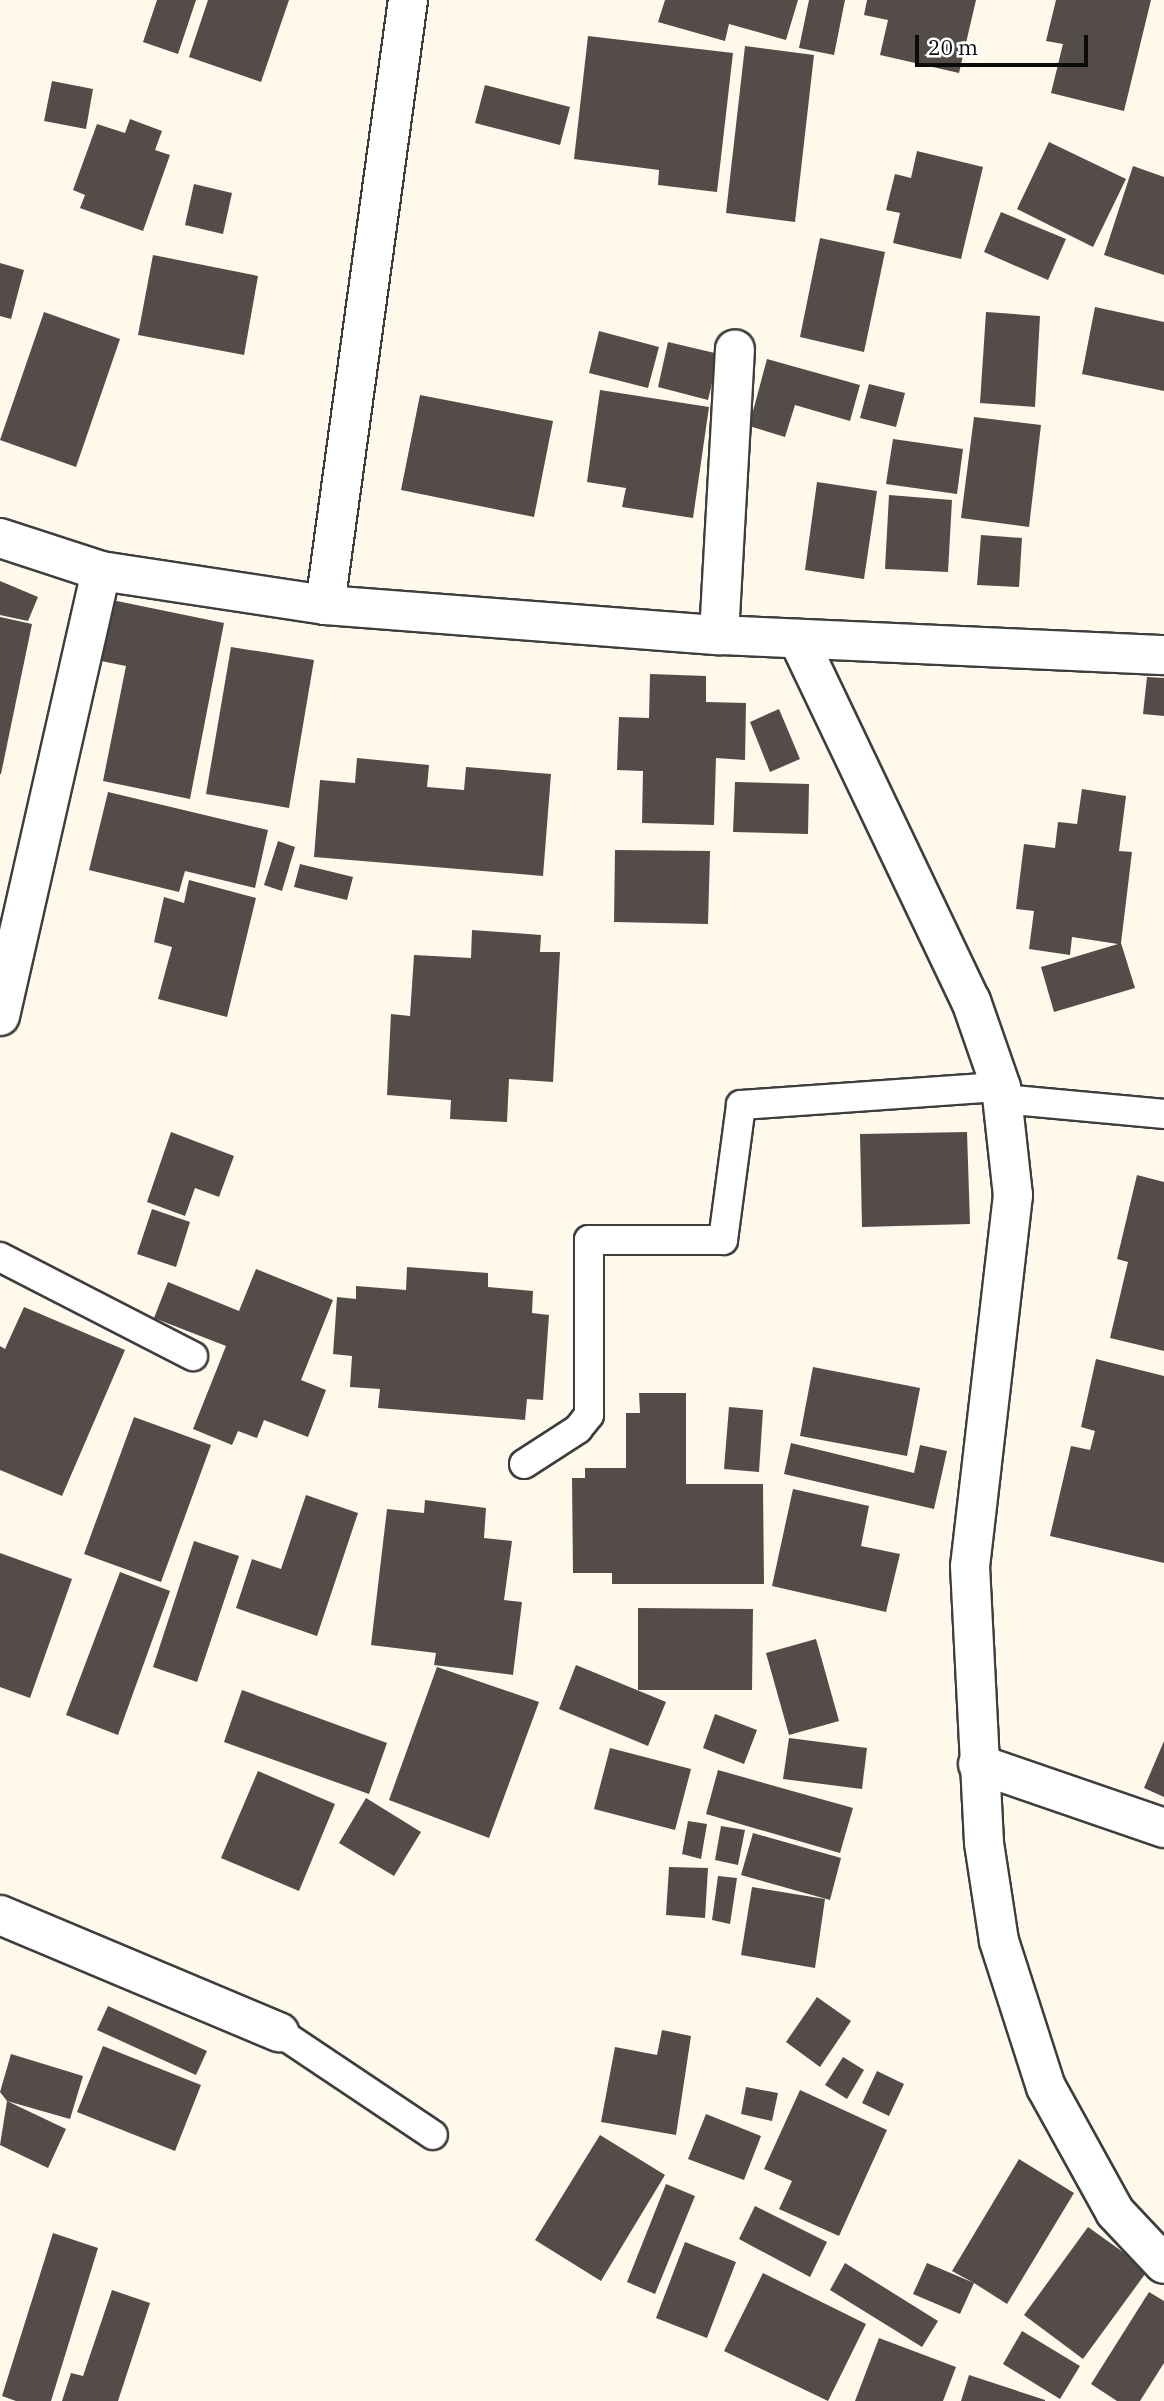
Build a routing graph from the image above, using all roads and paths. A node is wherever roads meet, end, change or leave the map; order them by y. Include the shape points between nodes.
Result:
1 (408, 0) edge
2 (735, 349) dead end
3 (0, 538) edge
4 (101, 570) junction
5 (325, 605) junction
6 (719, 635) junction
7 (799, 639) junction
8 (1164, 654) edge
9 (0, 1016) edge
10 (1002, 1093) junction
11 (1164, 1114) edge
12 (0, 1257) edge
13 (193, 1356) dead end
14 (524, 1464) dead end
15 (978, 1763) junction
16 (1164, 1828) edge
17 (0, 1915) edge
18 (279, 2032) joint
19 (433, 2135) dead end
20 (1164, 2264) edge

1 - 5 street
2 - 6 street
3 - 4 street
4 - 5 street
4 - 9 street
5 - 6 street
6 - 7 street
7 - 8 street
7 - 10 street via 971,1001
10 - 11 lane
10 - 14 lane via 741,1105 723,1240 589,1240 589,1415
10 - 15 street via 1013,1195 970,1566
12 - 13 lane
15 - 16 street
15 - 20 street via 999,1941 1041,2074 1078,2155 1115,2212
17 - 18 street
18 - 19 lane

